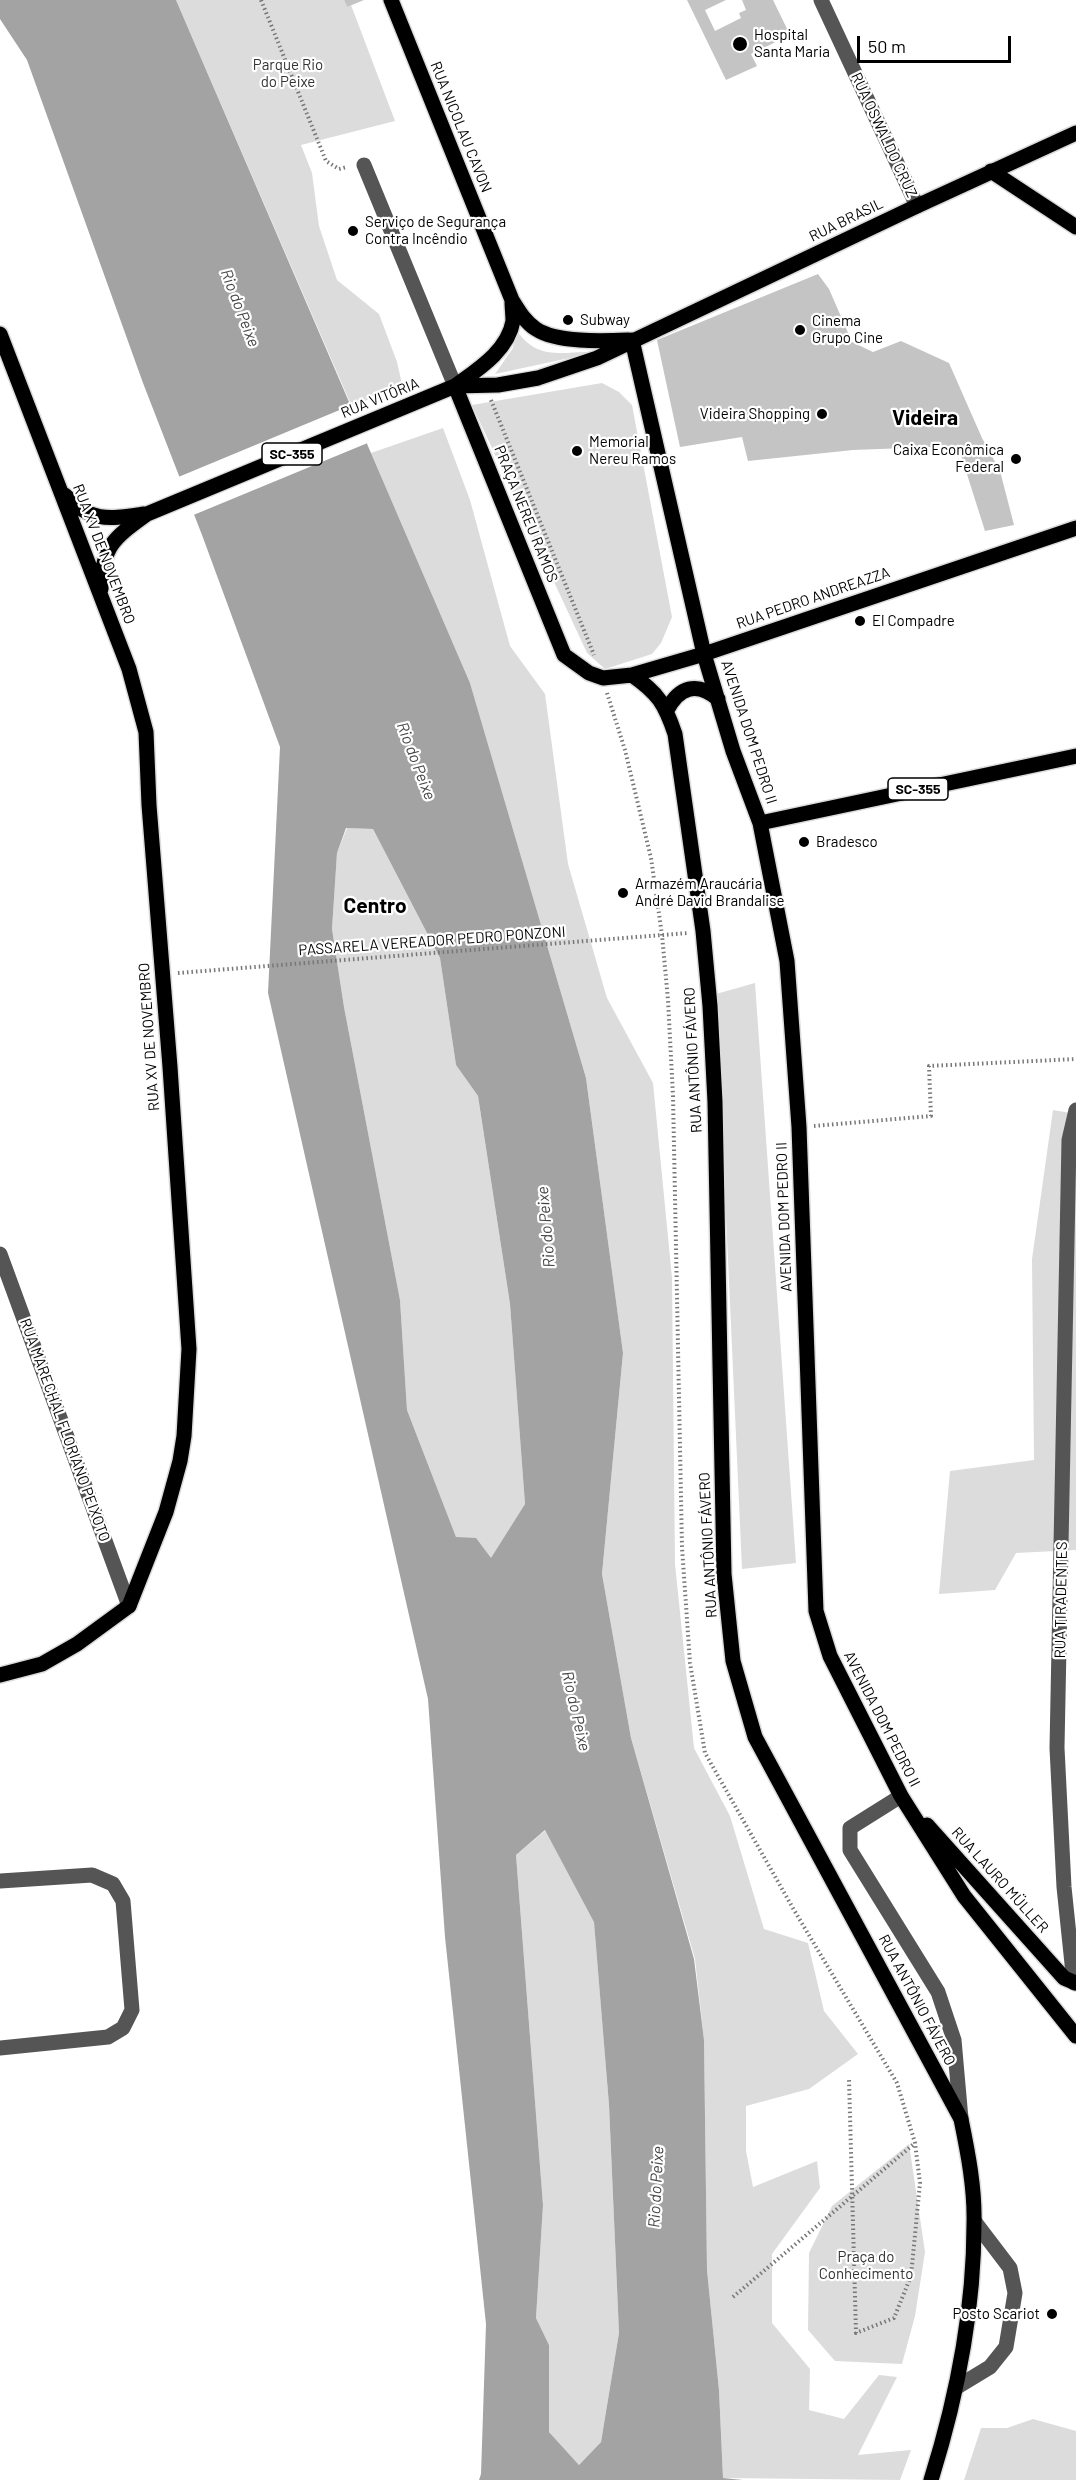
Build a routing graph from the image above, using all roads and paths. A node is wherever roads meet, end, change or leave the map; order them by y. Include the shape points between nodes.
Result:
1 (391, 0) edge
2 (821, 0) edge
3 (1076, 133) edge
4 (364, 165) dead end
5 (991, 171) junction
6 (917, 206) junction
7 (1076, 228) edge
8 (512, 300) junction
9 (0, 334) edge
10 (632, 340) junction
11 (4, 363) edge
12 (455, 386) junction
13 (61, 491) junction
14 (147, 514) junction
15 (1076, 528) edge
16 (101, 595) junction
17 (704, 654) junction
18 (564, 655) joint
19 (632, 675) junction
20 (718, 699) junction
21 (667, 710) junction
22 (1076, 756) edge
23 (760, 823) junction
24 (704, 931) junction
25 (162, 974) junction
26 (1076, 1059) edge
27 (1076, 1110) edge
28 (798, 1127) junction
29 (0, 1254) edge
30 (129, 1606) junction
31 (0, 1676) edge
32 (901, 1796) junction
33 (0, 1881) edge
34 (1075, 1983) edge
35 (1076, 2036) edge
36 (0, 2048) edge
37 (849, 2079) dead end
38 (961, 2119) junction
39 (915, 2143) dead end
40 (852, 2196) junction
41 (975, 2222) junction
42 (733, 2297) dead end
43 (856, 2333) dead end
44 (957, 2387) junction
45 (931, 2480) edge

1 - 8 main road, RUA NICOLAU CAVON
2 - 6 street, RUA OSWALDO CRUZ
3 - 5 main road, RUA BRASIL
4 - 12 street
5 - 6 main road, RUA BRASIL
5 - 7 main road
6 - 10 main road, RUA BRASIL
8 - 10 main road, RUA NICOLAU CAVON via 526,321 547,334
8 - 12 main road, RUA NICOLAU CAVON via 513,322 502,346
9 - 11 main road, RUA XV DE NOVEMBRO / SC-355
10 - 12 main road, RUA VITÓRIA / SC-355 via 597,358 538,378 498,385
10 - 17 main road, AVENIDA DOM PEDRO II
11 - 13 main road, RUA XV DE NOVEMBRO / SC-355
12 - 14 main road, RUA VITÓRIA / SC-355
12 - 18 main road, PRAÇA NEREU RAMOS
13 - 14 main road, RUA VITÓRIA / SC-355 via 75,506 103,519
13 - 16 main road, RUA XV DE NOVEMBRO
14 - 16 main road, RUA VITÓRIA via 109,546 102,567
15 - 17 main road, RUA PEDRO ANDREAZZA
16 - 25 main road, RUA XV DE NOVEMBRO via 129,669 146,732
17 - 19 main road, RUA PEDRO ANDREAZZA
17 - 20 main road, AVENIDA DOM PEDRO II
18 - 19 main road, RUA PEDRO ANDREAZZA via 603,678
19 - 21 main road, RUA ANTÔNIO FÁVERO via 650,688
20 - 21 main road via 710,692 681,691
20 - 23 main road, AVENIDA DOM PEDRO II
21 - 24 main road, RUA ANTÔNIO FÁVERO via 680,762
22 - 23 main road, SC-355
23 - 28 main road, AVENIDA DOM PEDRO II via 787,961
24 - 25 path, PASSARELA VEREADOR PEDRO PONZONI
24 - 38 main road, RUA ANTÔNIO FÁVERO via 715,1102 724,1574 733,1660 756,1737
25 - 30 main road, RUA XV DE NOVEMBRO via 189,1349 180,1461 166,1512
26 - 28 path via 929,1066 931,1116
27 - 34 street, RUA TIRADENTES via 1069,1140 1057,1748 1064,1887
28 - 32 main road, AVENIDA DOM PEDRO II via 816,1611 830,1656
29 - 30 street, RUA MARECHAL FLORIANO PEIXOTO
30 - 31 main road via 78,1644 42,1664
32 - 34 main road, RUA LAURO MÜLLER via 1064,1978
32 - 35 main road, AVENIDA DOM PEDRO II via 954,1882
32 - 38 street via 850,1828 850,1850 938,1992 954,2040
33 - 36 street via 92,1875 113,1884 123,1901 132,2010 123,2028 108,2037
37 - 40 path
38 - 41 main road, RUA ANTÔNIO FÁVERO
39 - 40 path
40 - 42 path
40 - 43 path
41 - 44 main road, RUA ANTÔNIO FÁVERO via 971,2292
41 - 44 street via 1010,2268 1015,2293 1006,2347 990,2367
44 - 45 main road, RUA ANTÔNIO FÁVERO

